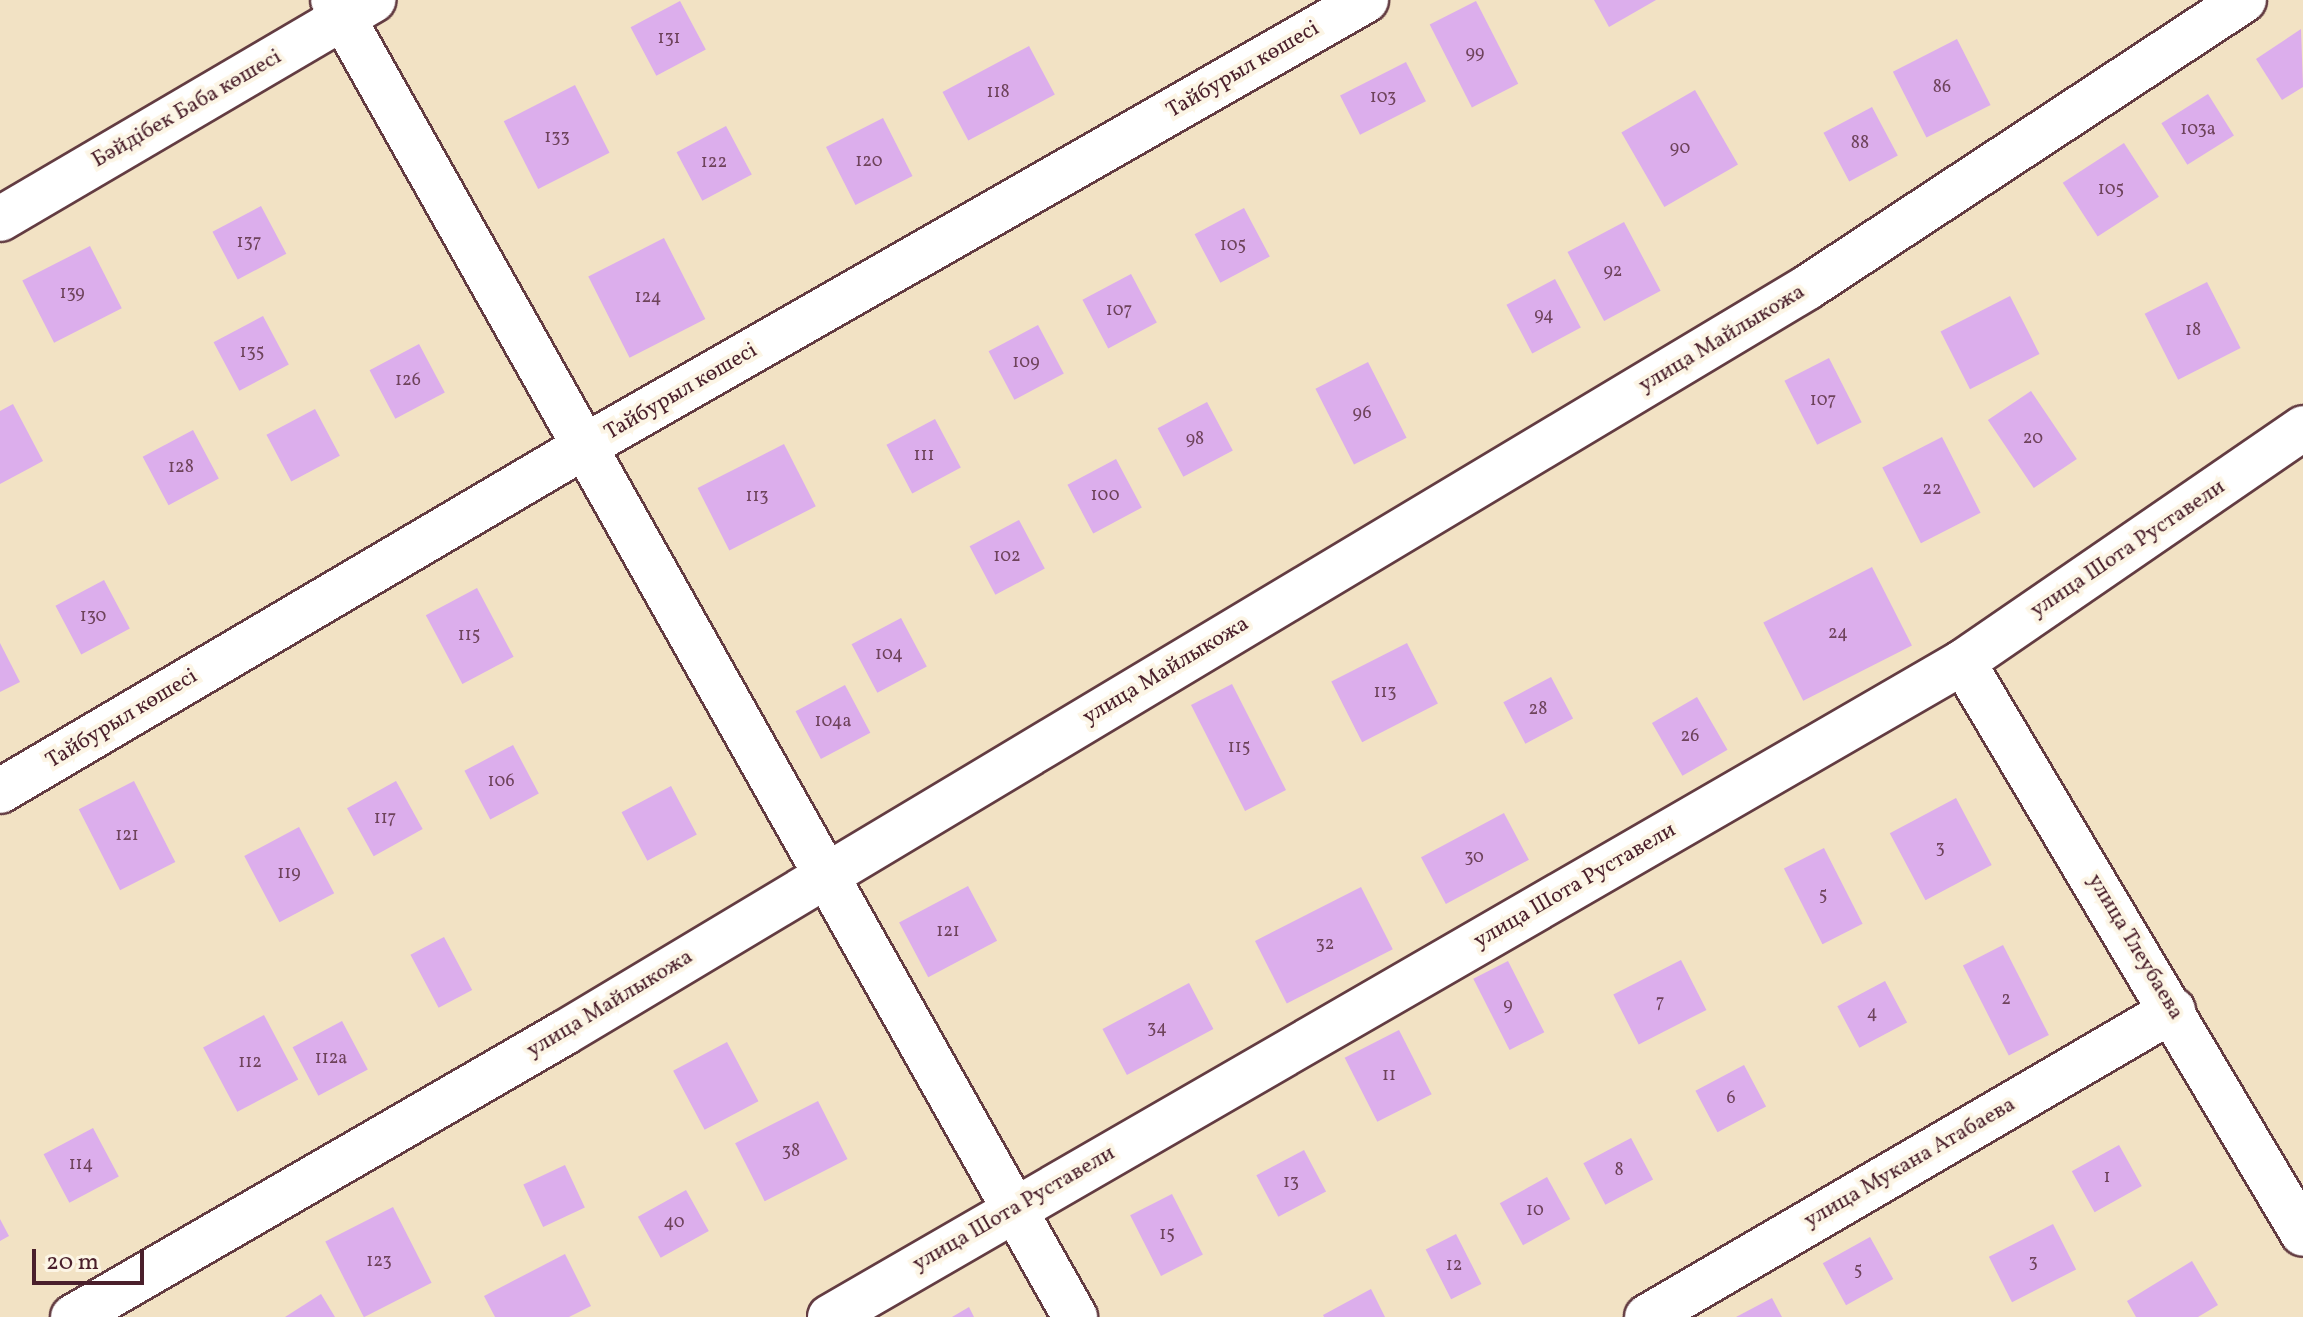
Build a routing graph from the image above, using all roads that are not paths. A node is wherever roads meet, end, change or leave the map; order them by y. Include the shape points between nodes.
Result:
1 (1366, 0) edge
2 (2244, 0) edge
3 (350, 6) edge
4 (2186, 15) edge
5 (0, 219) edge
6 (2303, 428) edge
7 (582, 448) junction
8 (1963, 662) junction
9 (0, 791) edge
10 (824, 876) junction
11 (2173, 1010) junction
12 (1014, 1208) junction
13 (2303, 1234) edge
14 (73, 1317) edge
15 (830, 1317) edge
16 (1075, 1317) edge
17 (1647, 1317) edge

1 - 7 street, Тайбурыл көшесі
2 - 4 street, улица Майлыкожа
3 - 5 street, Бәйдібек Баба көшесі
3 - 7 street
4 - 10 street, улица Майлыкожа via 1808,287
6 - 8 street, улица Шота Руставели
7 - 9 street, Тайбурыл көшесі
7 - 10 street
8 - 11 street, улица Тлеубаева
8 - 12 street, улица Шота Руставели
10 - 12 street
10 - 14 street, улица Майлыкожа
11 - 13 street, улица Тлеубаева
11 - 17 street, улица Мукана Атабаева
12 - 15 street, улица Шота Руставели
12 - 16 street

